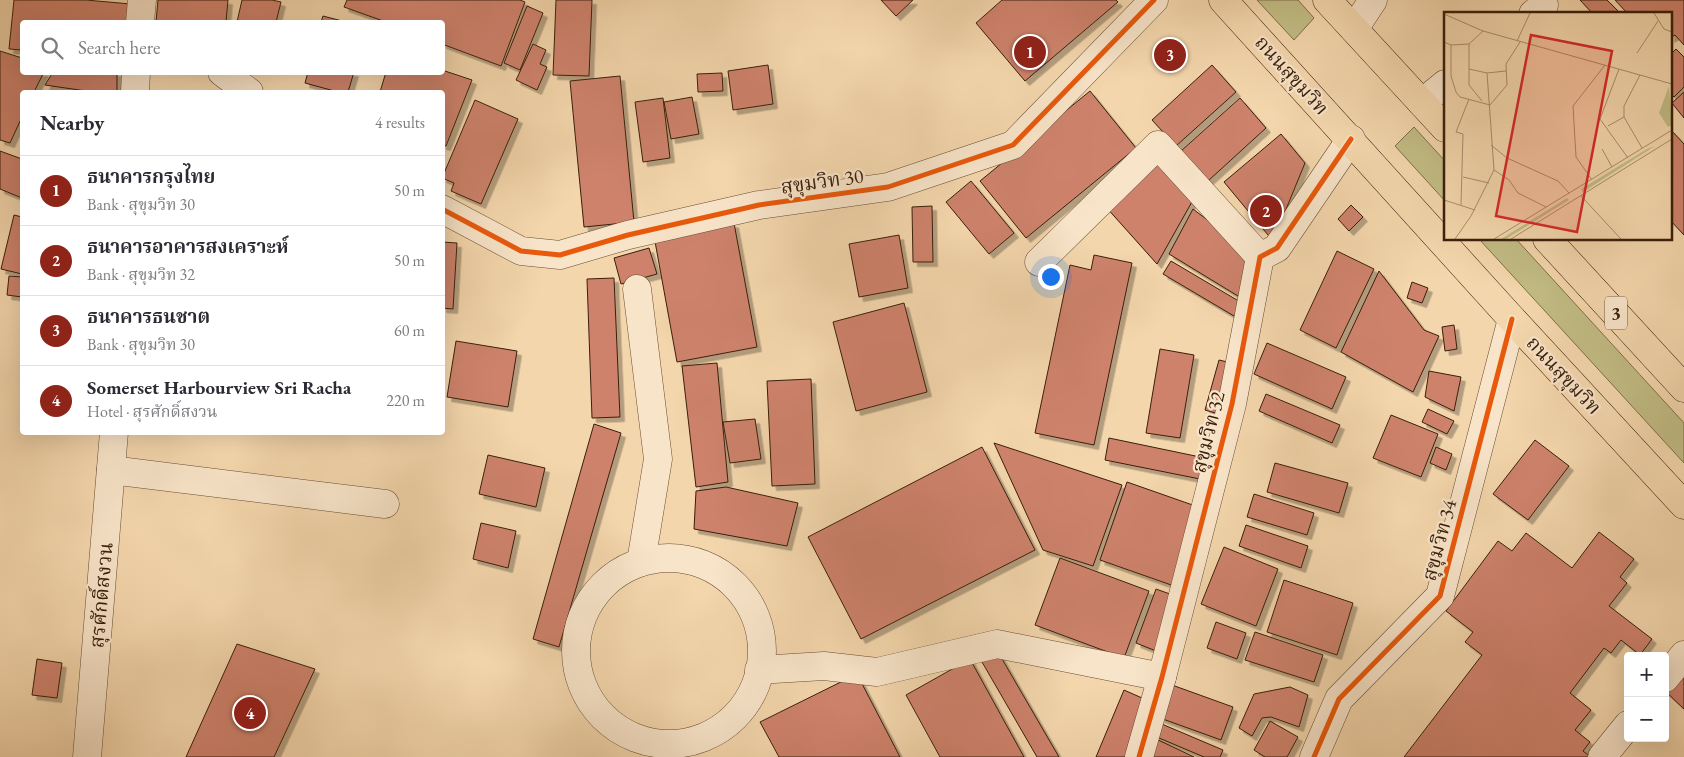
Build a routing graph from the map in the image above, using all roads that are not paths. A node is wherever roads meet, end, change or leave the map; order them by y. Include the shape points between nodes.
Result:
1 (142, 0) edge
2 (1154, 0) edge
3 (1224, 0) edge
4 (1327, 0) edge
5 (1373, 0) edge
6 (140, 20) edge
7 (1354, 29) junction
8 (136, 75) edge
9 (226, 75) edge
10 (1444, 85) edge
11 (135, 90) edge
12 (246, 90) edge
13 (1422, 103) junction
14 (1444, 127) edge
15 (1351, 139) junction
16 (445, 211) edge
17 (1548, 240) edge
18 (1260, 257) junction
19 (1038, 262) dead end
20 (637, 289) dead end
21 (1512, 319) junction
22 (1684, 388) edge
23 (114, 435) edge
24 (111, 470) junction
25 (385, 504) dead end
26 (1684, 506) edge
27 (641, 562) junction
28 (1684, 655) edge
29 (759, 670) junction
30 (1669, 673) edge
31 (1162, 677) junction
32 (1624, 730) edge
33 (633, 748) edge
34 (87, 757) edge
35 (1139, 757) edge
36 (1314, 757) edge
37 (1602, 757) edge

1 - 6 street
2 - 16 street, สุขุมวิท 30 via 1013,144 888,187 759,205 628,235 560,255 521,251
3 - 15 highway, ถนนสุขุมวิท
4 - 7 highway
5 - 7 street
7 - 13 highway
8 - 11 street
9 - 12 street
10 - 13 street
13 - 14 highway
15 - 18 street via 1277,248
15 - 21 highway, ถนนสุขุมวิท
17 - 22 highway, 3
18 - 19 street via 1158,145
18 - 31 street, สุขุมวิท 32 via 1232,404
20 - 27 street via 658,459
21 - 26 highway, ถนนสุขุมวิท
21 - 36 street, สุขุมวิท 34 via 1440,596 1339,699
23 - 24 street, สุรศักดิ์สงวน
24 - 25 street
24 - 34 street, สุรศักดิ์สงวน
27 - 29 street via 671,558 700,563 726,578 747,600 759,628 762,658
27 - 33 street via 614,576 592,599 579,628 576,660 584,690 602,716 628,735
28 - 30 street
29 - 31 street via 824,666 877,672 997,644
29 - 33 street via 755,688 739,713 716,733 688,743
31 - 35 street, สุขุมวิท 32
32 - 37 street

